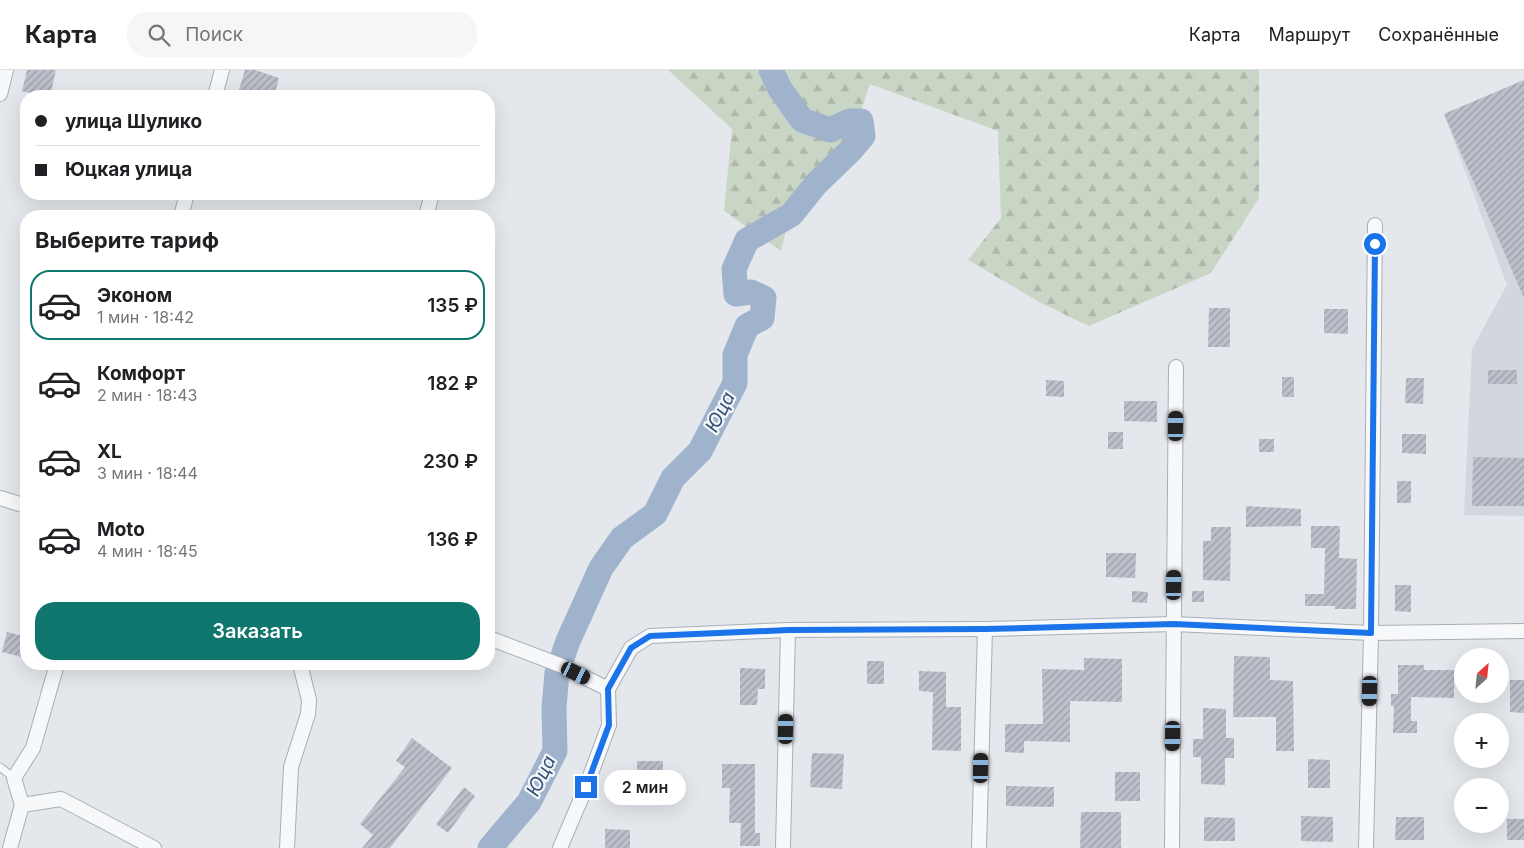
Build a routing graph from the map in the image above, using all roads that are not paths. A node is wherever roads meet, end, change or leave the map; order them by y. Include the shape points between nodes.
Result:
1 (6, 70) edge
2 (222, 70) edge
3 (217, 90) edge
4 (0, 94) edge
5 (1375, 225) dead end
6 (1176, 367) dead end
7 (0, 498) edge
8 (20, 504) edge
9 (1174, 624) junction
10 (985, 629) junction
11 (788, 630) junction
12 (1524, 631) edge
13 (1371, 633) junction
14 (495, 640) edge
15 (55, 670) edge
16 (301, 670) edge
17 (608, 689) junction
18 (0, 767) edge
19 (14, 778) junction
20 (22, 805) junction
21 (10, 848) edge
22 (154, 848) edge
23 (287, 848) edge
24 (560, 848) edge
25 (783, 848) edge
26 (979, 848) edge
27 (1172, 848) edge
28 (1366, 848) edge

1 - 4 street
2 - 3 street
5 - 13 street
6 - 9 street
7 - 8 street
9 - 10 street
9 - 13 street
9 - 27 street
10 - 11 street
10 - 26 street
11 - 17 street via 650,636 631,648
11 - 25 street
12 - 13 street
13 - 28 street
14 - 17 street via 560,665
15 - 19 street via 33,748
16 - 23 street via 308,714 292,767
17 - 24 street via 609,725
18 - 19 lane
19 - 20 street
20 - 21 street
20 - 22 street via 61,799

